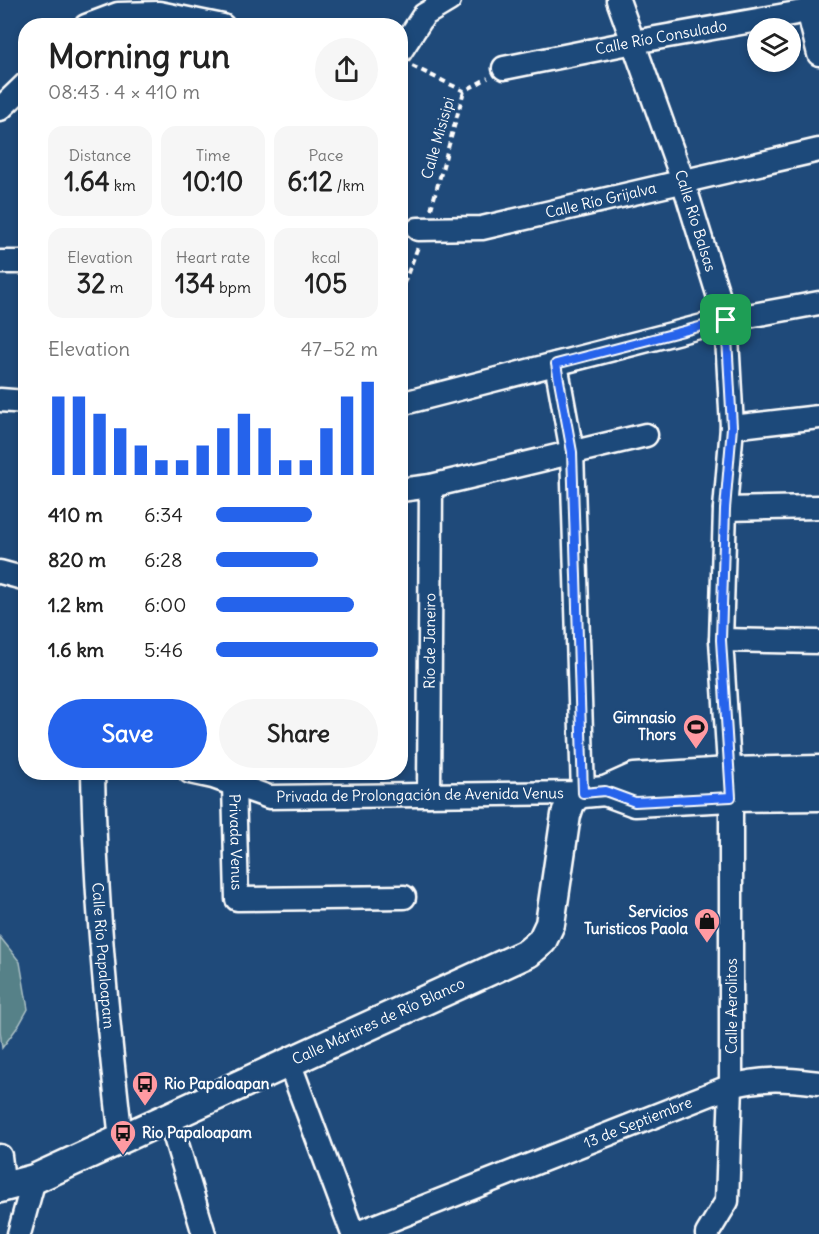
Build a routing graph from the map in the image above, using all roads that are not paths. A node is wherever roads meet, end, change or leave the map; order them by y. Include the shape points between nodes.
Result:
1 (449, 0) edge
2 (618, 0) edge
3 (420, 8) edge
4 (811, 9) edge
5 (130, 18) edge
6 (184, 18) edge
7 (634, 42) junction
8 (408, 52) edge
9 (819, 54) edge
10 (499, 71) road end
11 (18, 92) edge
12 (0, 109) edge
13 (819, 150) edge
14 (683, 181) junction
15 (413, 229) edge
16 (0, 262) edge
17 (18, 262) edge
18 (819, 303) edge
19 (726, 320) junction
20 (556, 364) junction
21 (0, 400) edge
22 (18, 401) edge
23 (408, 402) edge
24 (819, 417) edge
25 (732, 427) junction
26 (646, 435) dead end
27 (572, 452) junction
28 (431, 486) junction
29 (408, 489) edge
30 (819, 507) edge
31 (725, 509) junction
32 (0, 573) edge
33 (18, 577) edge
34 (721, 640) junction
35 (819, 642) edge
36 (819, 770) edge
37 (93, 780) edge
38 (219, 780) edge
39 (234, 785) junction
40 (730, 785) junction
41 (594, 792) junction
42 (429, 795) junction
43 (819, 796) edge
44 (404, 897) dead end
45 (289, 1062) junction
46 (819, 1083) edge
47 (731, 1086) junction
48 (169, 1117) junction
49 (121, 1139) junction
50 (0, 1156) edge
51 (34, 1179) junction
52 (2, 1188) edge
53 (20, 1234) edge
54 (204, 1234) edge
55 (354, 1234) edge
56 (707, 1234) edge

1 - 3 street
2 - 7 street, Calle Río Balsas
3 - 8 street
4 - 7 street, Calle Río Consulado
4 - 9 street
5 - 6 street via 159,13
7 - 10 street, Calle Río Consulado
7 - 14 street, Calle Río Balsas
11 - 12 street
13 - 14 street, Calle Río Grijalva
14 - 15 street, Calle Río Grijalva via 482,228
14 - 19 street, Calle Río Balsas
16 - 17 street
18 - 19 street
19 - 20 street
19 - 25 street, Calle Río Balsas
20 - 23 street
20 - 27 street
21 - 22 street
24 - 25 street
25 - 31 street, Calle Río Balsas
26 - 27 street
27 - 28 street
27 - 41 street
28 - 29 street
28 - 42 street, Río de Janeiro
30 - 31 street
31 - 34 street, Calle Río Balsas
32 - 33 street
34 - 35 street
34 - 40 street, Calle Río Balsas
36 - 40 main road
37 - 49 street, Calle Río Papaloapam via 105,994
38 - 39 street, Privada de Prolongación de Avenida Venus
39 - 42 street, Privada de Prolongación de Avenida Venus via 269,797
39 - 44 street, Privada Venus via 237,899
40 - 41 main road via 635,802
40 - 43 main road
40 - 47 street, Calle Aerolitos
41 - 42 street, Privada de Prolongación de Avenida Venus
41 - 45 main road, Calle Mártires de Río Blanco via 574,798 568,808 550,924 535,948
45 - 48 main road, Calle Mártires de Río Blanco
45 - 55 street
46 - 47 street, 13 de Septiembre via 778,1078
47 - 55 street, 13 de Septiembre
47 - 56 street, Calle Aerolitos via 728,1201
48 - 49 main road, Calle Mártires de Río Blanco
48 - 54 street
49 - 51 main road, Calle Mártires de Río Blanco
50 - 52 street
51 - 52 main road, Calle Mártires de Río Blanco
51 - 53 street

